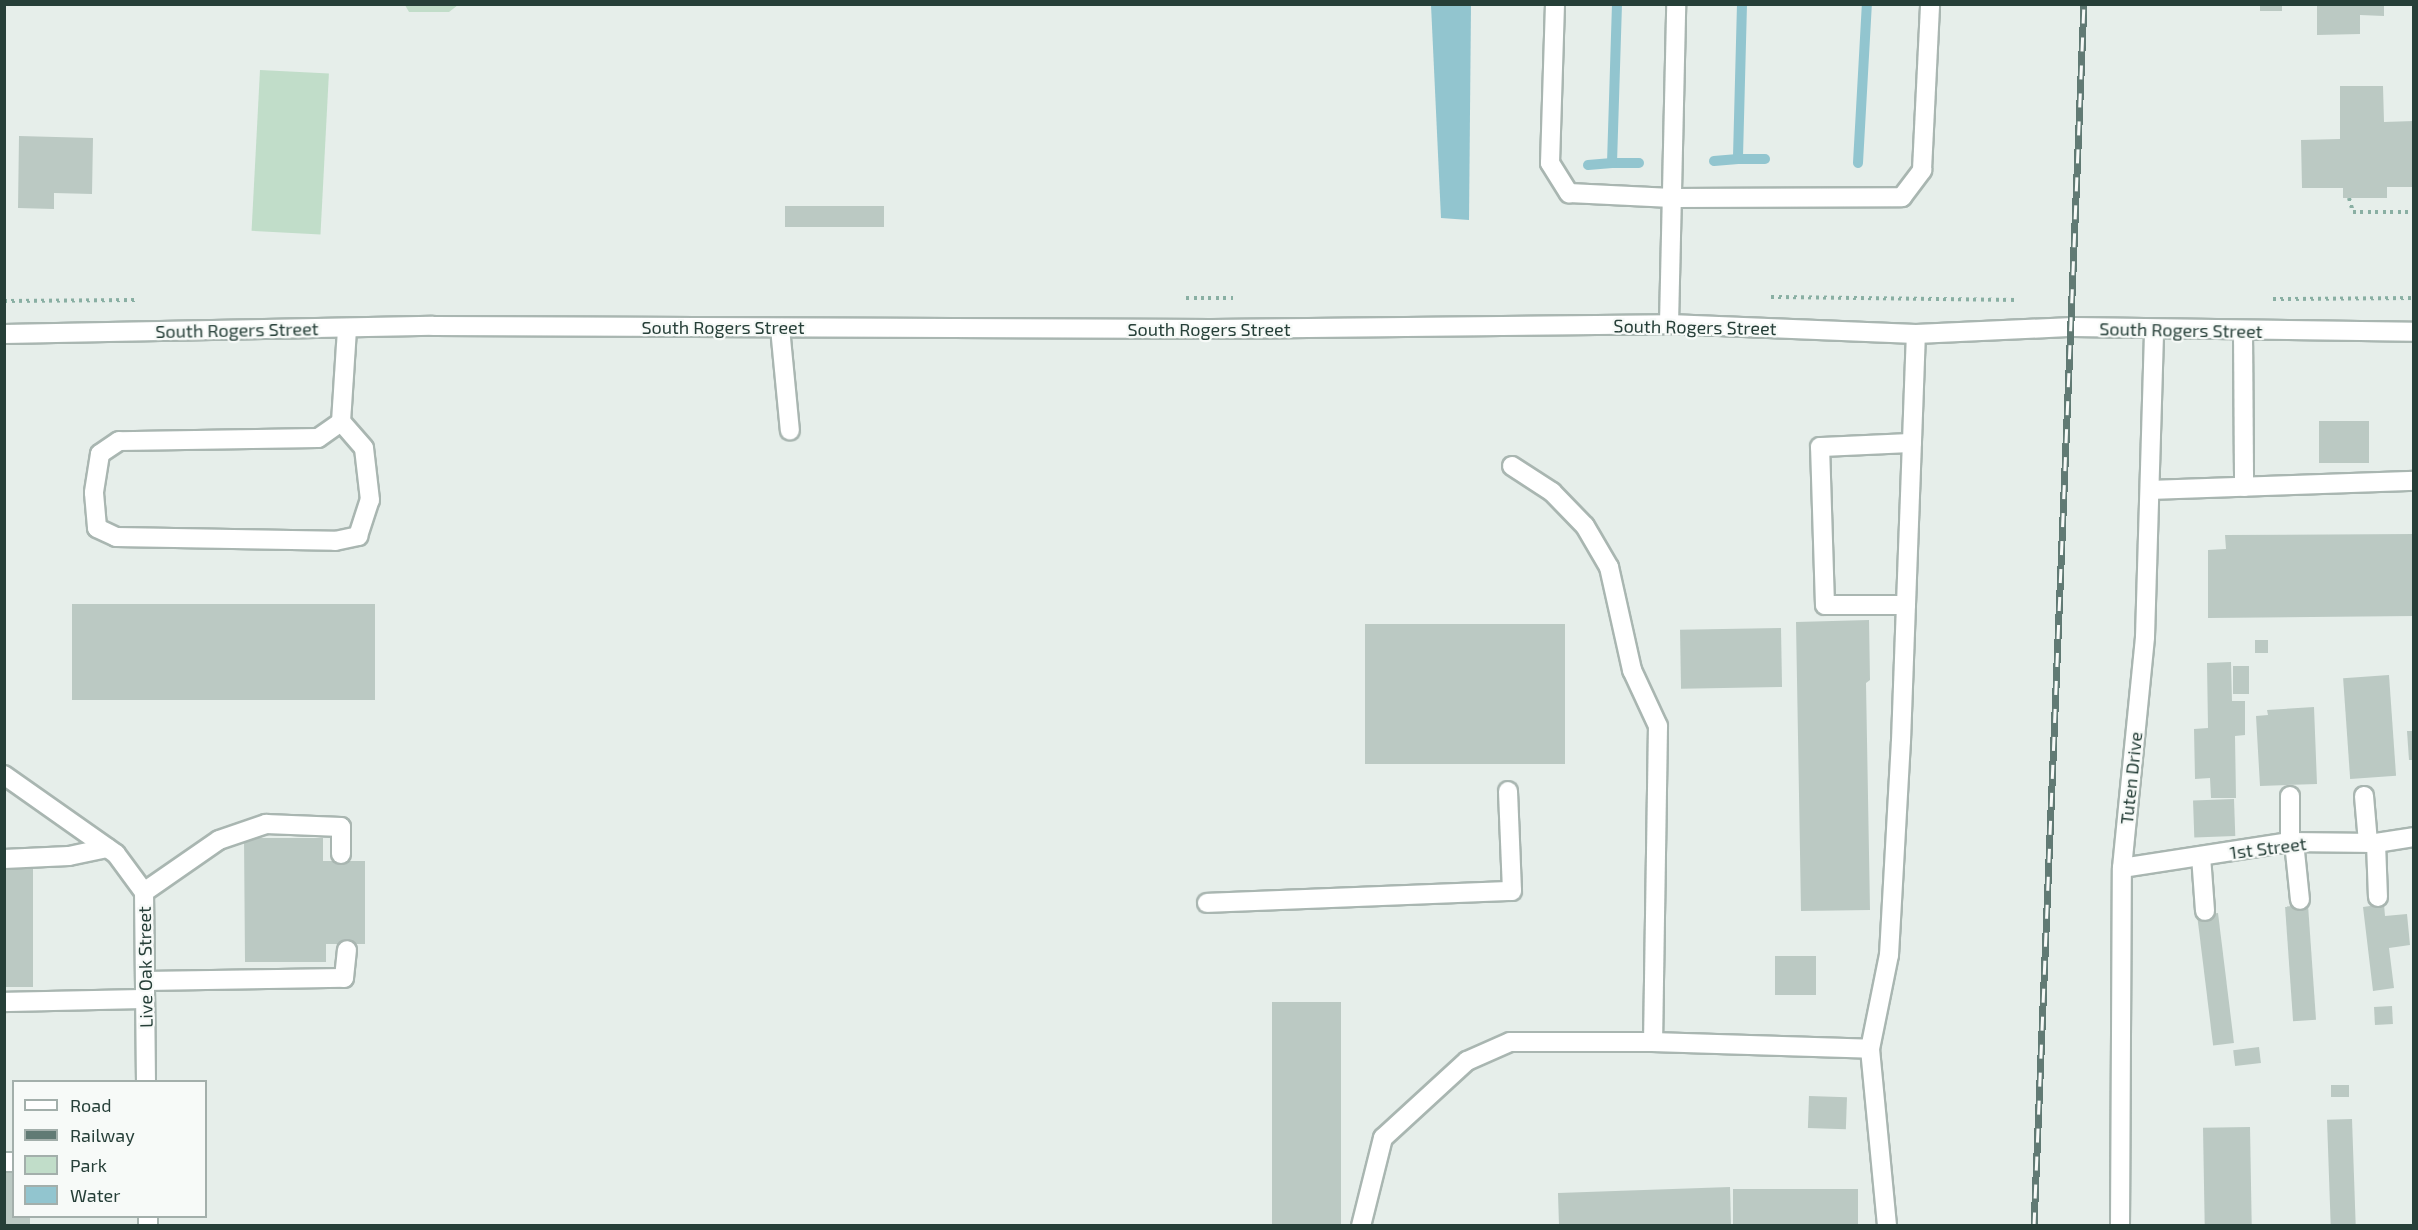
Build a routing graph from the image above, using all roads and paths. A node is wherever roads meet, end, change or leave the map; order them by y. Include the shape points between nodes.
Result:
1 (1555, 4) edge
2 (1676, 4) edge
3 (1930, 4) edge
4 (1672, 198) junction
5 (2349, 198) dead end
6 (2414, 212) edge
7 (1669, 324) junction
8 (346, 328) junction
9 (780, 328) junction
10 (2154, 330) junction
11 (2243, 331) junction
12 (2414, 332) edge
13 (1916, 333) junction
14 (4, 334) edge
15 (341, 422) junction
16 (790, 431) dead end
17 (1912, 443) junction
18 (1512, 466) dead end
19 (2414, 481) edge
20 (2244, 487) junction
21 (2151, 490) junction
22 (1906, 605) junction
23 (4, 775) edge
24 (1508, 791) dead end
25 (2290, 796) dead end
26 (2364, 796) dead end
27 (2414, 837) edge
28 (2292, 842) junction
29 (2372, 843) junction
30 (107, 848) junction
31 (341, 854) dead end
32 (2201, 856) junction
33 (4, 859) edge
34 (2122, 868) junction
35 (144, 892) junction
36 (2378, 897) dead end
37 (2300, 900) dead end
38 (1207, 903) dead end
39 (2205, 911) dead end
40 (347, 950) dead end
41 (145, 981) junction
42 (145, 999) junction
43 (4, 1002) edge
44 (1653, 1042) junction
45 (1870, 1049) junction
46 (146, 1080) edge
47 (1361, 1226) edge
48 (1887, 1226) edge
49 (2120, 1226) edge

1 - 4 street via 1550,163 1569,193
2 - 4 street
3 - 4 street via 1922,170 1902,197
4 - 7 street
5 - 6 path via 2353,212
7 - 9 street, South Rogers Street via 1212,330
7 - 13 street, South Rogers Street
8 - 9 street, South Rogers Street
8 - 14 street, South Rogers Street
8 - 15 street
9 - 16 street
10 - 11 street, South Rogers Street
10 - 13 street, South Rogers Street via 2073,327
10 - 21 street, Tuten Drive
11 - 12 street, South Rogers Street
11 - 20 street
13 - 17 street
15 - 15 street via 318,438 119,441 100,454 94,493 98,528 116,537 335,541 358,536 370,500 364,448
17 - 22 street
17 - 22 street via 1820,447 1825,604
18 - 44 street via 1552,492 1585,526 1609,567 1632,670 1658,726
19 - 20 street
20 - 21 street
21 - 34 street, Tuten Drive via 2145,637
22 - 45 street via 1889,955
23 - 30 street, Live Oak Street
24 - 38 street via 1512,891
25 - 28 street
26 - 29 street
27 - 29 street, 1st Street
28 - 29 street, 1st Street
28 - 32 street, 1st Street
28 - 37 street
29 - 36 street
30 - 33 street via 69,856
30 - 35 street, Live Oak Street
31 - 35 street via 341,827 266,824 219,840
32 - 34 street, 1st Street
32 - 39 street
34 - 49 street, Tuten Drive
35 - 41 street, Live Oak Street
40 - 41 street via 344,978
41 - 42 street, Live Oak Street
42 - 43 street
42 - 46 street, Live Oak Street
44 - 45 street
44 - 47 street via 1510,1042 1467,1061 1383,1138
45 - 48 street

